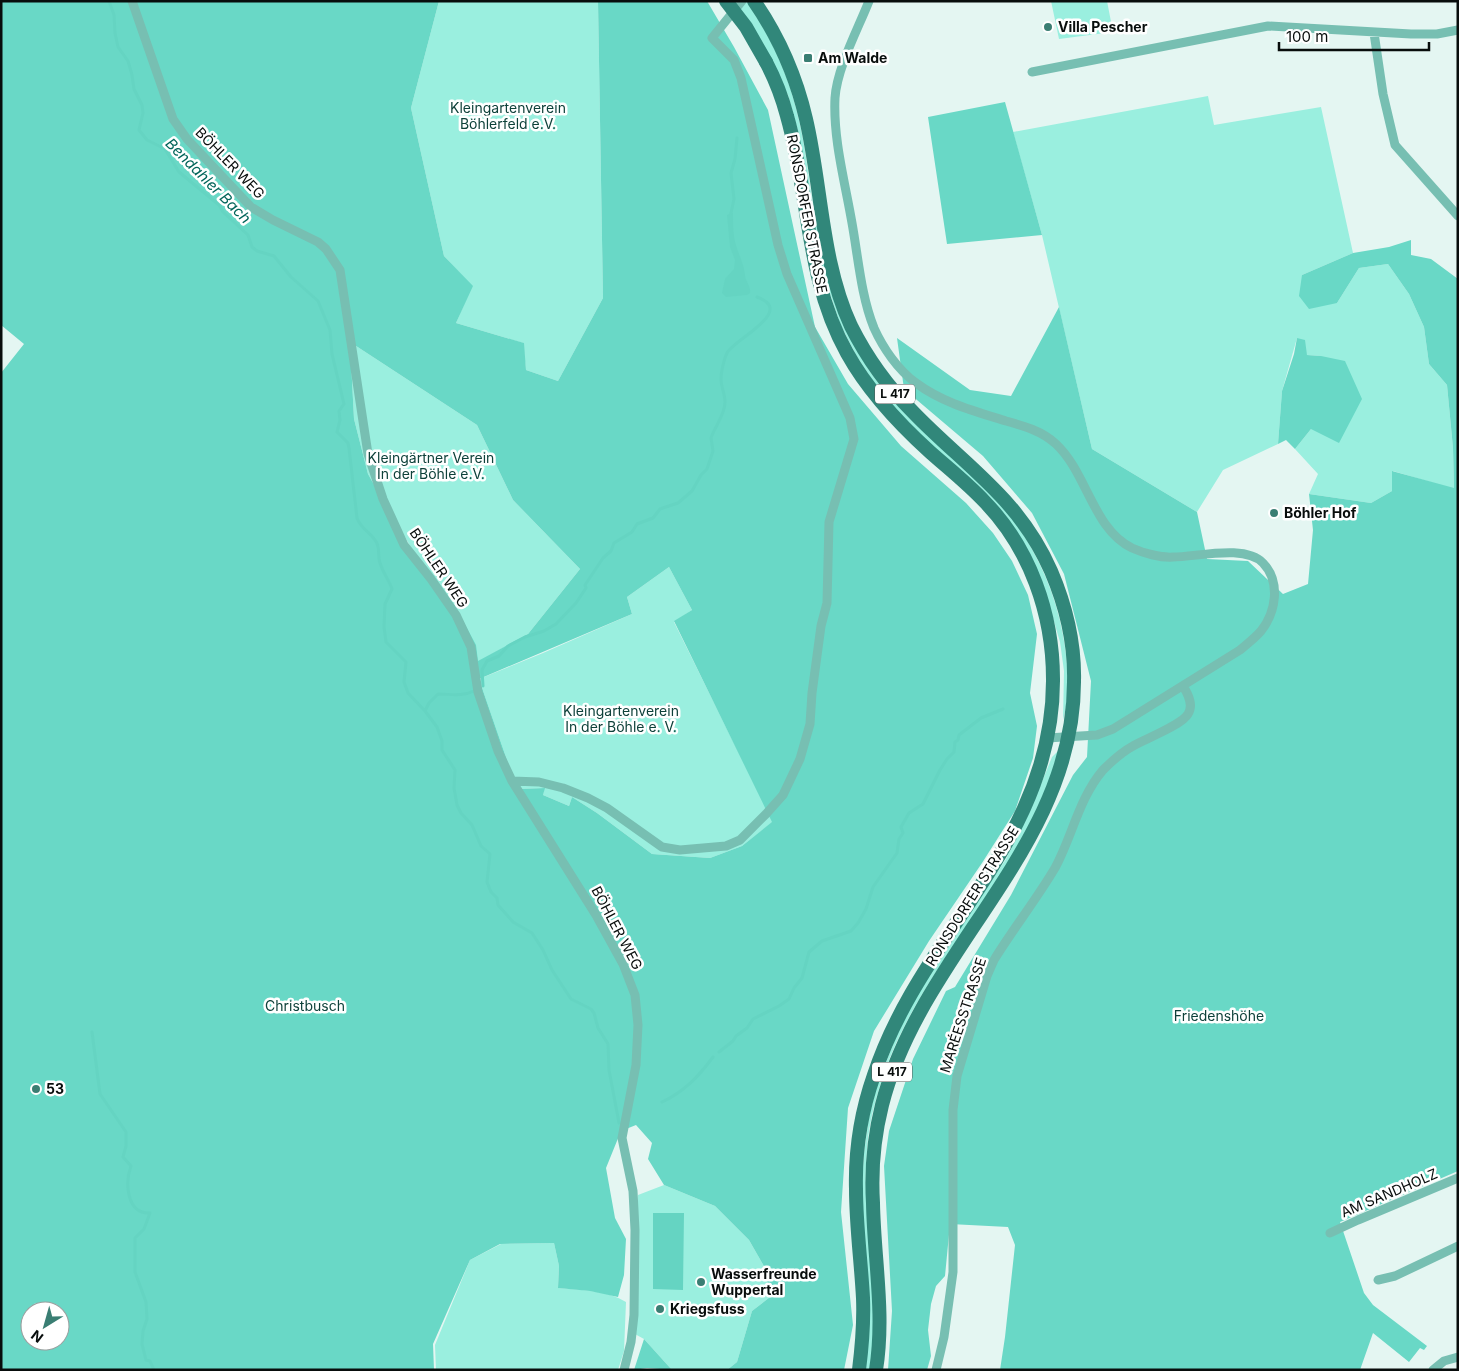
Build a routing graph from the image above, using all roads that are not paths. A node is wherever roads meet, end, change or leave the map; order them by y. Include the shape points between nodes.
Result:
1 (132, 1) edge
2 (726, 1) edge
3 (742, 1) edge
4 (754, 1) edge
5 (869, 1) edge
6 (1458, 30) edge
7 (1374, 33) junction
8 (1032, 72) dead end
9 (1458, 216) edge
10 (1183, 686) junction
11 (1070, 737) junction
12 (1047, 738) junction
13 (512, 781) junction
14 (1458, 1178) edge
15 (1330, 1233) dead end
16 (1458, 1246) edge
17 (1378, 1280) dead end
18 (1458, 1357) edge
19 (624, 1370) edge
20 (859, 1370) edge
21 (876, 1370) edge
22 (936, 1370) edge
23 (1432, 1370) edge

1 - 13 street, BÖHLER WEG via 173,119 187,140 251,207 318,242 340,270 368,454 383,500 404,545 456,615 471,647 478,692
2 - 12 main road, RONSDORFER STRASSE / L 417, bridge via 746,27 780,93 790,129 815,270 841,342 860,375 883,404 985,501 1015,540 1031,570 1043,605 1052,657 1053,691
3 - 13 street via 712,38 734,60 741,78 787,274 850,418 854,439 829,519 827,603 821,626 810,724 800,759 783,795 740,840 706,849 662,847 588,798 539,782
4 - 11 main road, RONSDORFER STRASSE / L 417 via 771,27 791,70 806,120 833,274 844,310 860,342 875,368 900,399 1006,500 1025,524 1051,570 1072,646 1074,696
5 - 10 street via 844,63 835,96 836,130 868,310 874,327 897,365 931,394 1036,430 1056,444 1071,461 1103,521 1124,544 1171,558 1246,554 1262,562 1270,571 1275,596 1262,630 1240,650
6 - 7 street via 1437,34
7 - 8 street via 1268,26
7 - 9 street via 1395,146
10 - 11 street via 1103,733
10 - 22 street, MARÉESSTRASSE via 1191,705 1188,715 1132,747 1103,770 1088,791 1054,869 994,960 987,976 957,1076 952,1110 953,1272
11 - 12 street
11 - 21 main road, RONSDORFER STRASSE / L 417 via 1054,788 1038,824 925,1002 886,1088 875,1136 872,1168 880,1293
12 - 20 main road, RONSDORFER STRASSE / L 417 via 1038,773 1016,828 911,993 887,1041 870,1088 860,1131 856,1172 863,1300
13 - 19 street, BÖHLER WEG via 596,915 623,964 635,995 638,1025 636,1065 622,1138 633,1191 636,1230 634,1315
14 - 15 street, AM SANDHOLZ
16 - 17 street via 1395,1276
18 - 23 street

